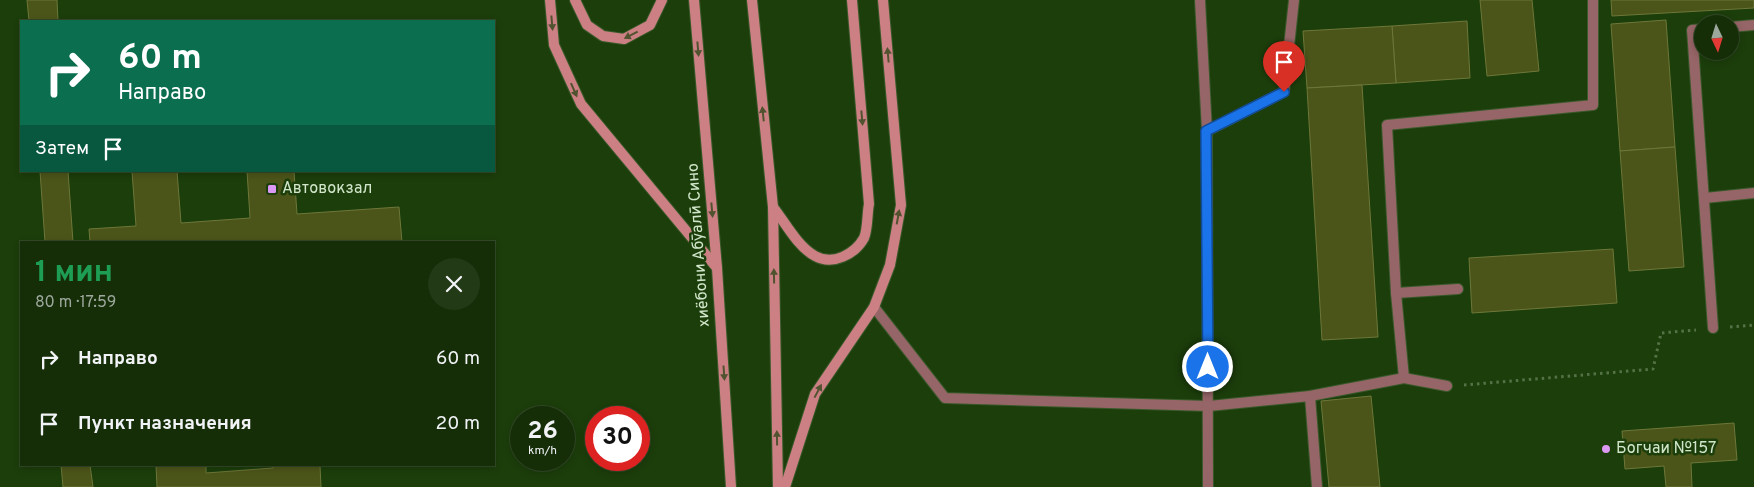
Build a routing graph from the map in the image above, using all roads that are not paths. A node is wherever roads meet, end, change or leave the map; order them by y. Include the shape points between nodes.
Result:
1 (550, 0) edge
2 (575, 0) edge
3 (662, 0) edge
4 (694, 0) edge
5 (752, 0) edge
6 (852, 0) edge
7 (883, 0) edge
8 (1200, 0) edge
9 (1294, 0) edge
10 (1593, 0) edge
11 (1754, 25) edge
12 (1739, 26) edge
13 (1694, 30) edge
14 (1694, 56) edge
15 (1694, 60) edge
16 (1206, 131) junction
17 (1754, 193) edge
18 (1705, 198) junction
19 (773, 206) junction
20 (717, 268) junction
21 (1458, 289) dead end
22 (1396, 293) junction
23 (874, 306) junction
24 (1713, 328) road end
25 (1404, 378) junction
26 (1447, 386) road end
27 (1310, 396) junction
28 (1209, 406) junction
29 (731, 487) edge
30 (778, 487) edge
31 (785, 487) edge
32 (1208, 487) edge
33 (1317, 487) edge

1 -> 20 main road via 554,45 581,104
3 -> 2 main road via 650,24 624,39 603,36 587,25
4 -> 20 main road, хиёбони Абӯалӣ Сино
19 -> 5 main road
6 -> 19 main road via 869,204 864,237 851,254 834,260 816,257 798,240
23 -> 7 main road via 890,265 900,206
8 - 16 street
9 - 16 street via 1284,92
10 - 22 street via 1593,105 1387,125
11 - 12 street
13 - 14 street
15 - 18 street
16 - 28 street
17 - 18 street
18 - 24 street
30 -> 19 main road
20 -> 29 main road, хиёбони Абӯалӣ Сино
21 - 22 street
22 - 25 street
23 - 28 street via 944,398
31 -> 23 main road via 815,394
25 - 26 street
25 - 27 street
27 - 28 street
27 - 33 street
28 - 32 street

